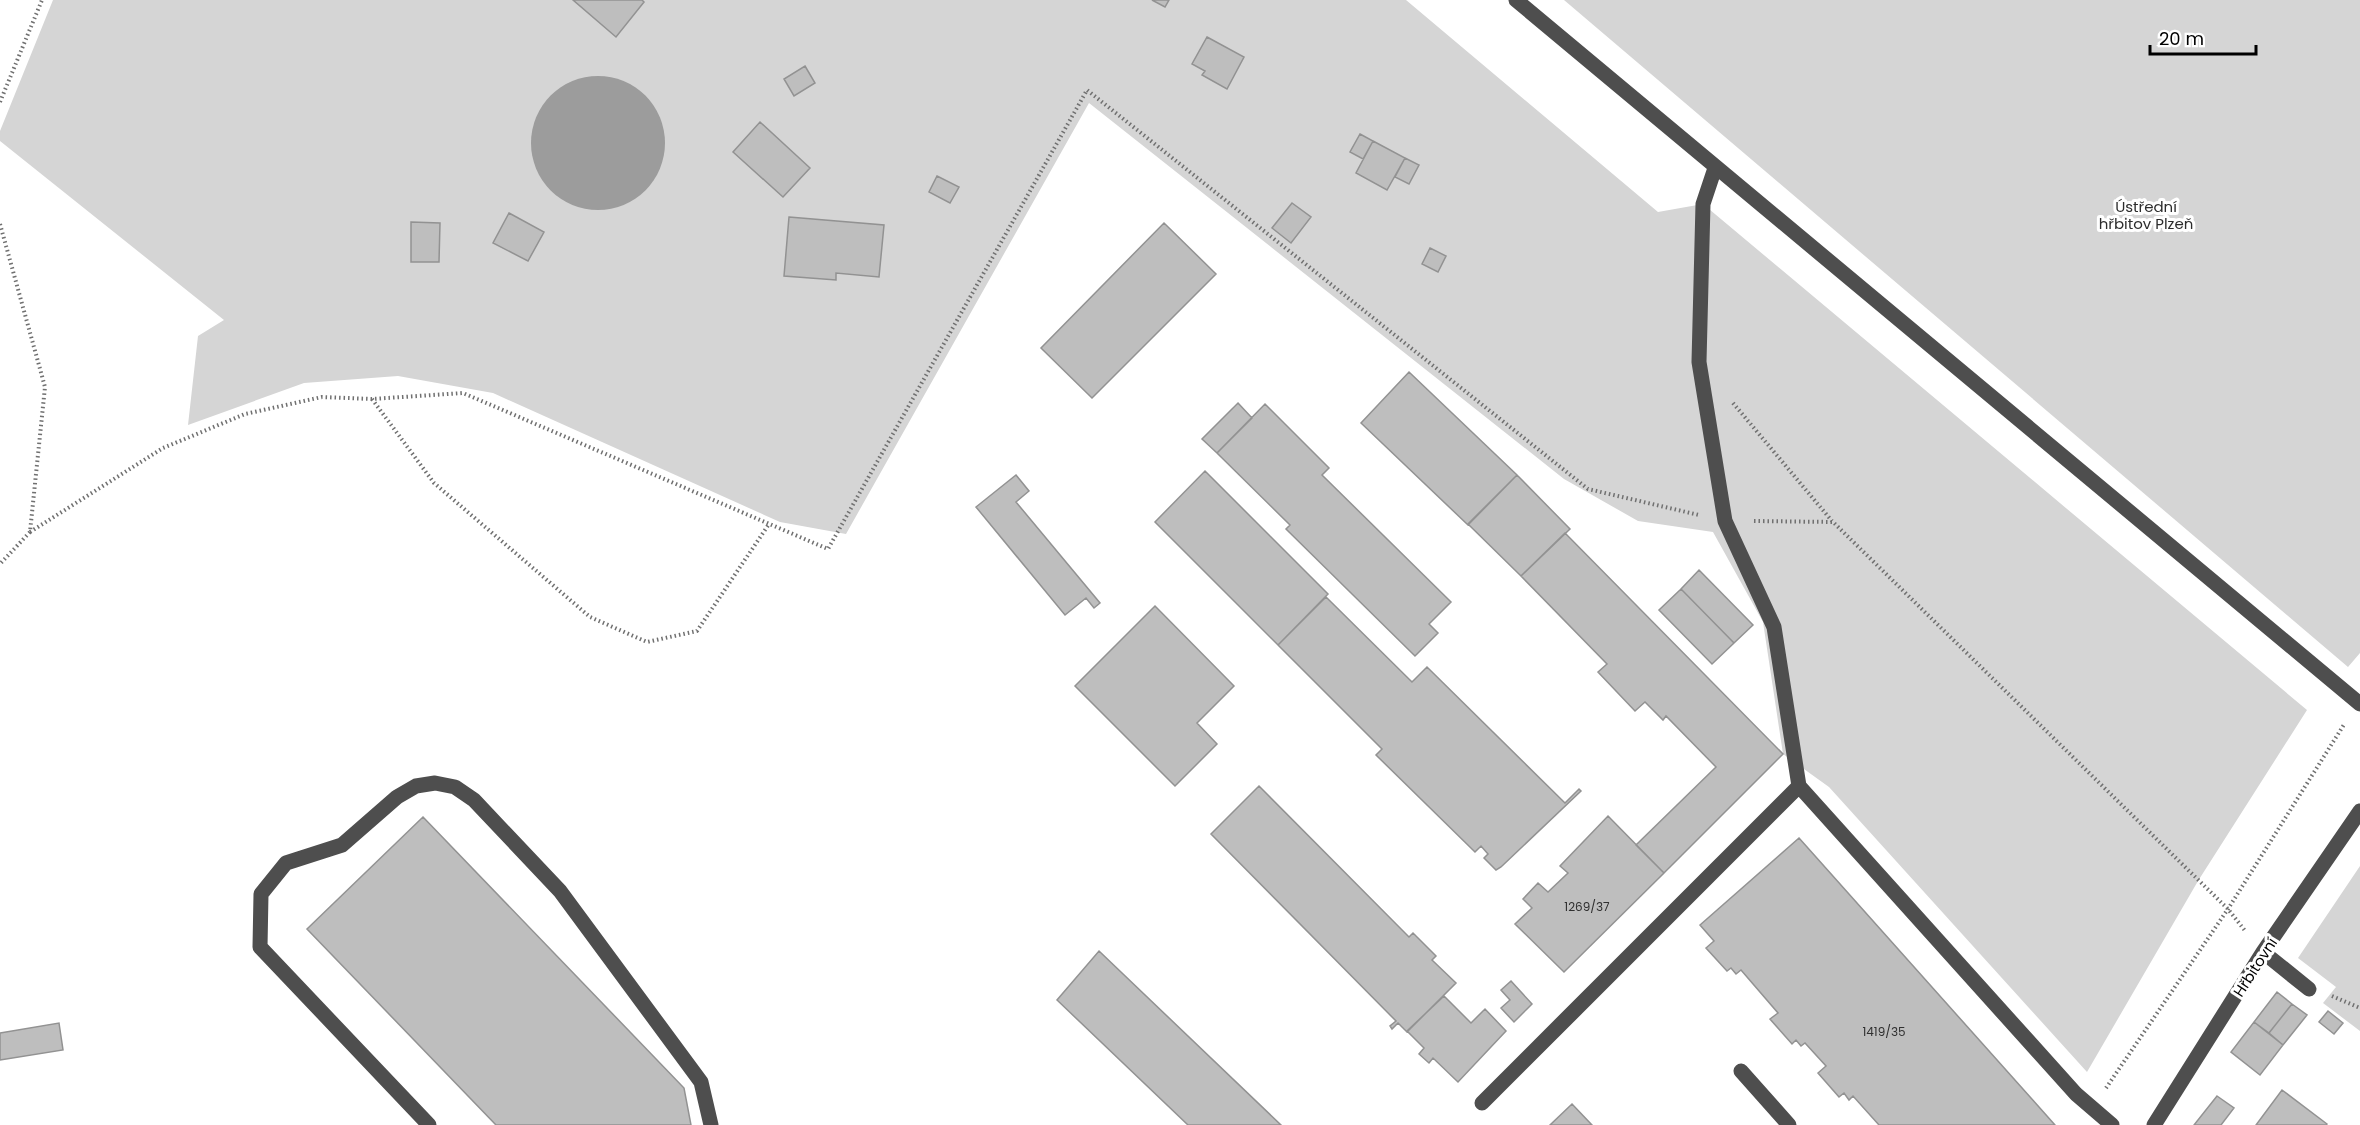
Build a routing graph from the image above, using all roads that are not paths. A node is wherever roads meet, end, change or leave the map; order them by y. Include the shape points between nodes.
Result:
1 (1516, 0) edge
2 (1715, 168) junction
3 (2359, 704) edge
4 (1799, 786) junction
5 (2360, 811) edge
6 (2263, 952) junction
7 (2309, 989) dead end
8 (1741, 1071) dead end
9 (1482, 1103) dead end
10 (429, 1125) edge
11 (711, 1125) edge
12 (1789, 1125) edge
13 (2112, 1125) edge
14 (2154, 1125) edge

1 - 2 street
2 - 3 street
2 - 4 street via 1703,204 1699,362 1725,521 1774,627
4 - 9 street
4 - 13 street via 2068,1086
5 - 6 street, Hřbitovní
6 - 7 street
6 - 14 street, Hřbitovní
8 - 12 street
10 - 11 street via 260,947 260,937 261,894 286,863 342,845 398,797 416,786 435,783 455,787 474,800 560,891 701,1082

